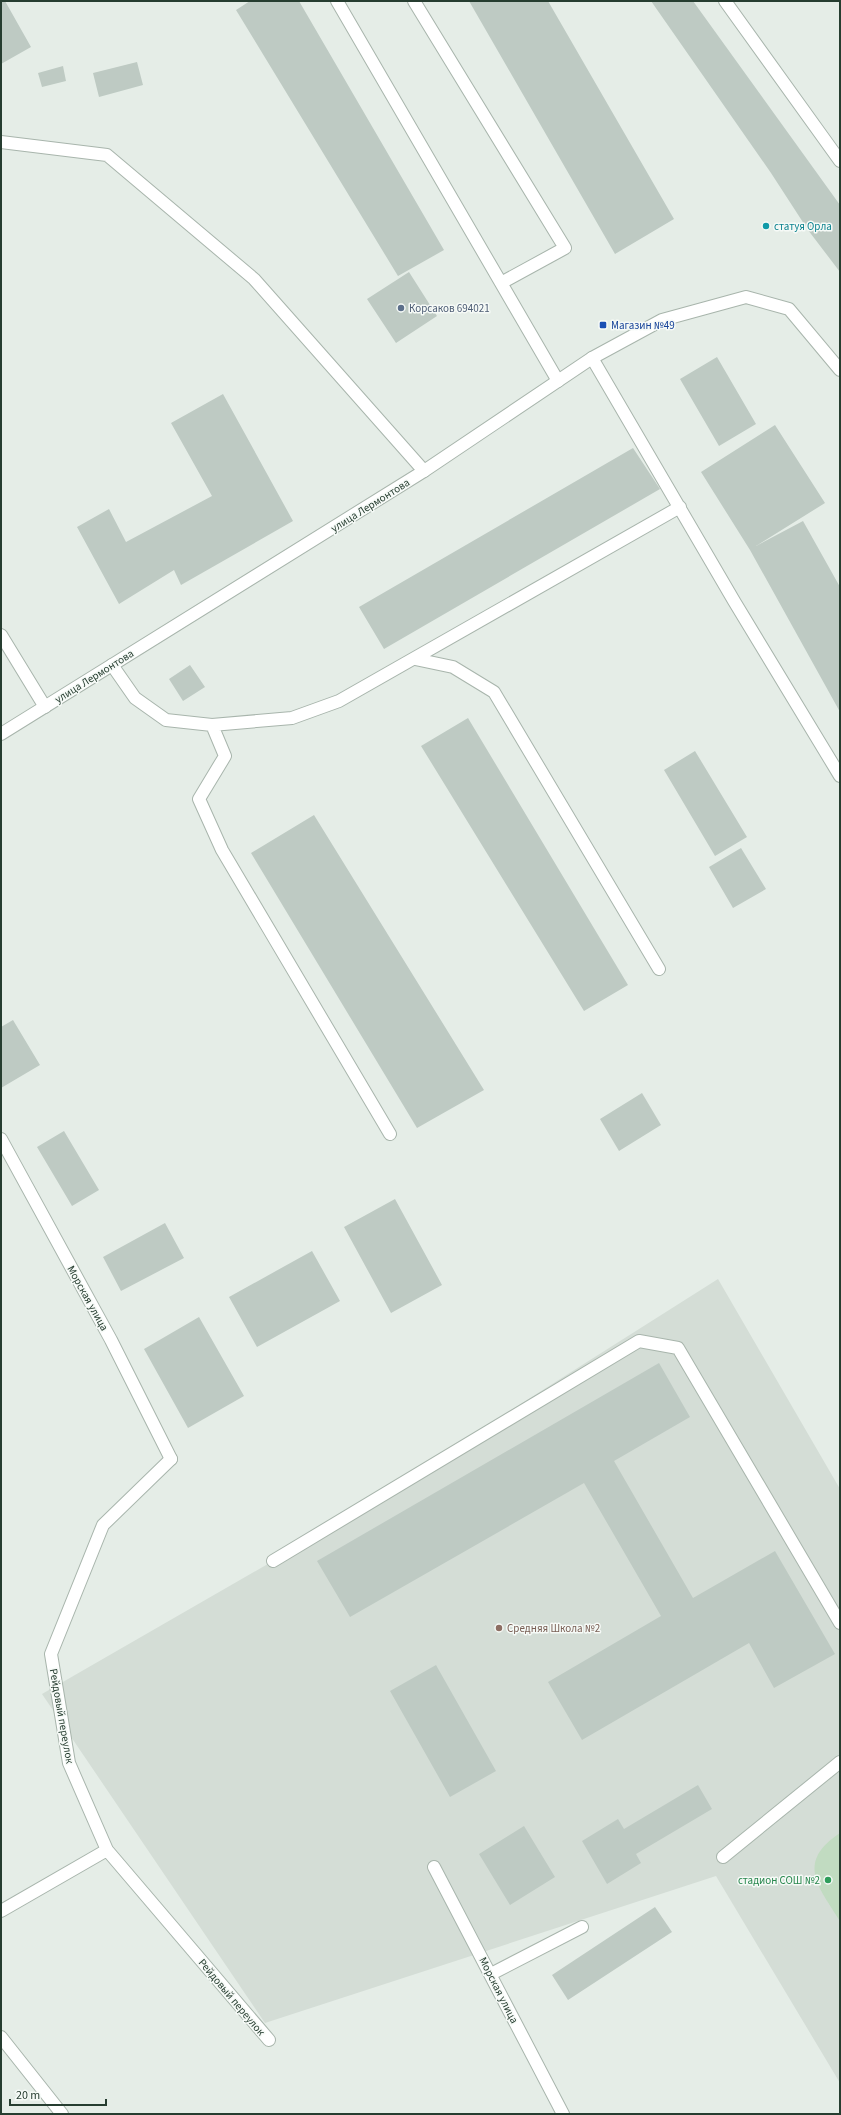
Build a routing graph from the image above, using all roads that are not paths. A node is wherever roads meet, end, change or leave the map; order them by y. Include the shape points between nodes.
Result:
1 (337, 1) edge
2 (414, 1) edge
3 (725, 1) edge
4 (1, 142) edge
5 (840, 161) edge
6 (501, 283) junction
7 (592, 358) junction
8 (840, 370) edge
9 (558, 381) junction
10 (424, 472) junction
11 (680, 507) junction
12 (1, 635) edge
13 (415, 659) junction
14 (112, 665) junction
15 (45, 707) junction
16 (212, 725) junction
17 (1, 734) edge
18 (840, 776) edge
19 (659, 969) dead end
20 (390, 1134) dead end
21 (1, 1139) edge
22 (171, 1459) joint
23 (274, 1561) dead end
24 (840, 1623) edge
25 (840, 1762) edge
26 (107, 1850) junction
27 (723, 1857) dead end
28 (434, 1867) dead end
29 (1, 1911) edge
30 (582, 1927) dead end
31 (491, 1974) junction
32 (1, 2037) edge
33 (268, 2040) dead end
34 (62, 2114) edge
35 (562, 2114) edge

1 - 6 street
2 - 6 street via 565,248
3 - 5 street
4 - 10 street via 107,155 254,279
6 - 9 street
7 - 8 street, улица Лермонтова via 662,320 746,297 789,310
7 - 9 street, улица Лермонтова
7 - 11 street
9 - 10 street, улица Лермонтова
10 - 14 street, улица Лермонтова
11 - 13 street
11 - 18 street
12 - 15 street
13 - 16 street via 339,701 292,718
13 - 19 street via 453,667 494,692
14 - 15 street, улица Лермонтова
14 - 16 street via 135,698 166,720
15 - 17 street, улица Лермонтова
16 - 20 street via 225,756 199,799 222,850
21 - 22 street, Морская улица via 111,1340
22 - 26 street, Рейдовый переулок via 103,1525 51,1654 69,1764
23 - 24 street via 639,1341 678,1348
25 - 27 street
26 - 29 street
26 - 33 street, Рейдовый переулок
28 - 31 street, Морская улица
30 - 31 street
31 - 35 street, Морская улица
32 - 34 street

